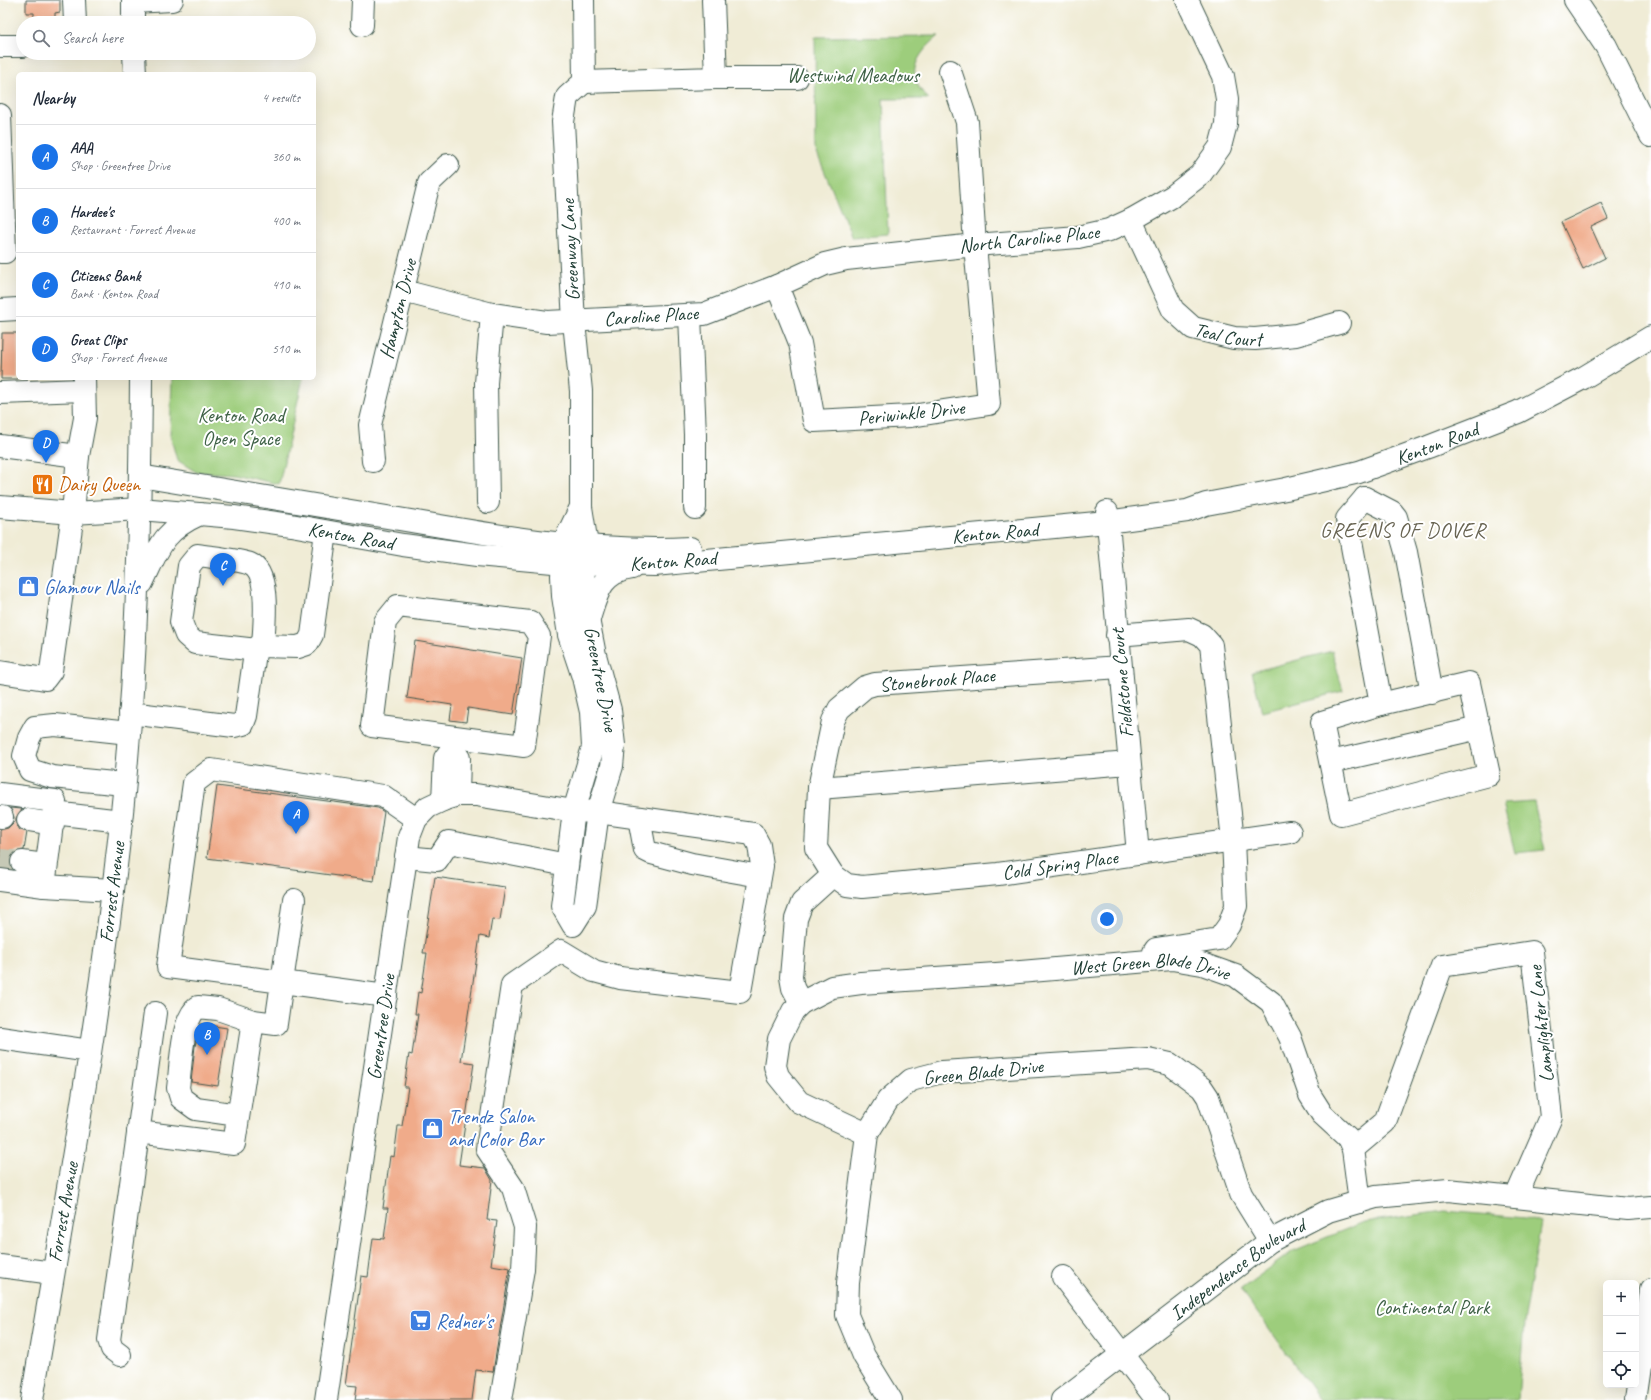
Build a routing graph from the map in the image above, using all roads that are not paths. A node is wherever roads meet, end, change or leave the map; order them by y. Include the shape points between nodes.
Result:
1 (74, 0) edge
2 (172, 0) edge
3 (363, 0) edge
4 (583, 0) edge
5 (713, 0) edge
6 (1187, 0) edge
7 (1575, 0) edge
8 (132, 14) edge
9 (75, 16) edge
10 (362, 25) dead end
11 (0, 46) edge
12 (16, 46) edge
13 (134, 60) edge
14 (950, 71) dead end
15 (135, 72) edge
16 (716, 78) junction
17 (797, 78) dead end
18 (584, 82) junction
19 (5, 120) edge
20 (1651, 136) edge
21 (448, 165) dead end
22 (1131, 220) junction
23 (975, 245) junction
24 (8, 252) edge
25 (777, 286) junction
26 (403, 291) junction
27 (492, 314) junction
28 (690, 315) junction
29 (574, 322) junction
30 (1339, 323) dead end
31 (1651, 337) edge
32 (141, 380) edge
33 (0, 384) edge
34 (80, 386) edge
35 (0, 393) edge
36 (0, 446) edge
37 (78, 456) junction
38 (373, 461) dead end
39 (1359, 472) junction
40 (140, 476) junction
41 (1365, 498) junction
42 (488, 502) dead end
43 (0, 507) edge
44 (695, 508) dead end
45 (140, 509) junction
46 (73, 513) junction
47 (200, 514) junction
48 (1107, 517) junction
49 (326, 532) junction
50 (575, 554) junction
51 (654, 565) junction
52 (138, 592) junction
53 (589, 619) junction
54 (1117, 635) junction
55 (260, 648) junction
56 (1120, 667) junction
57 (0, 672) edge
58 (1432, 693) junction
59 (1381, 704) junction
60 (129, 723) junction
61 (1479, 728) junction
62 (453, 743) junction
63 (1331, 762) junction
64 (1129, 763) junction
65 (124, 784) junction
66 (819, 788) junction
67 (0, 794) edge
68 (451, 798) junction
69 (574, 811) junction
70 (598, 812) junction
71 (639, 818) junction
72 (53, 819) junction
73 (28, 820) dead end
74 (416, 820) junction
75 (121, 821) junction
76 (1290, 832) dead end
77 (1233, 840) junction
78 (1138, 854) junction
79 (406, 857) junction
80 (22, 862) tunnel mouth
81 (46, 865) junction
82 (567, 865) junction
83 (833, 875) junction
84 (760, 876) junction
85 (0, 880) edge
86 (44, 886) junction
87 (112, 890) junction
88 (294, 900) dead end
89 (573, 926) junction
90 (561, 951) junction
91 (1149, 960) junction
92 (282, 982) junction
93 (386, 996) junction
94 (801, 1003) junction
95 (155, 1013) dead end
96 (253, 1021) junction
97 (0, 1038) edge
98 (90, 1051) junction
99 (145, 1088) junction
100 (178, 1088) junction
101 (238, 1115) junction
102 (138, 1132) junction
103 (867, 1134) junction
104 (1353, 1149) junction
105 (1516, 1197) junction
106 (1360, 1202) junction
107 (1651, 1207) edge
108 (1270, 1240) junction
109 (0, 1266) edge
110 (53, 1273) junction
111 (1063, 1277) dead end
112 (1651, 1290) edge
113 (120, 1354) dead end
114 (1123, 1354) junction
115 (32, 1400) edge
116 (326, 1400) edge
117 (501, 1400) edge
118 (891, 1400) edge
119 (1062, 1400) edge
120 (1157, 1400) edge
121 (1635, 1400) edge

1 - 9 main road
2 - 8 main road
3 - 10 main road
4 - 18 main road
5 - 16 main road
6 - 22 main road, North Caroline Place via 1223,76 1227,98 1226,124 1220,147 1200,175 1173,196
7 - 20 main road via 1606,46
11 - 12 main road
13 - 15 main road
14 - 23 main road via 967,122
16 - 17 main road
16 - 18 main road
18 - 29 main road, Greenway Lane via 567,97 563,122
19 - 24 main road
21 - 26 main road, Hampton Drive via 429,184
22 - 23 main road, North Caroline Place via 1109,230 1078,237
22 - 30 main road, Teal Court via 1173,310 1193,328 1234,338 1255,339 1296,335
23 - 25 main road, North Caroline Place via 846,259 825,264
23 - 25 main road, Periwinkle Drive via 989,404 911,416 814,421 800,343
25 - 28 main road, Caroline Place via 704,314
26 - 27 main road, Caroline Place
26 - 38 main road, Hampton Drive via 370,424
27 - 29 main road, Caroline Place via 548,322
27 - 42 main road via 486,383
28 - 29 main road, Caroline Place
28 - 44 main road
29 - 50 main road, Greenway Lane via 581,391 581,507
31 - 39 main road, Kenton Road via 1583,378 1518,412
32 - 40 main road, Forrest Avenue
33 - 34 main road
34 - 35 main road
34 - 37 main road via 85,418
36 - 37 main road
37 - 46 main road
39 - 41 main road
39 - 48 main road, Kenton Road via 1206,504 1181,504
40 - 45 main road, Forrest Avenue
40 - 50 main road, Kenton Road via 461,531 541,542
41 - 58 main road via 1392,512 1396,517 1406,552
41 - 59 main road via 1347,519
43 - 46 main road, Kenton Road
45 - 46 main road, Kenton Road
45 - 47 main road, Kenton Road
45 - 52 main road, Forrest Avenue
46 - 57 main road via 49,676 45,679
47 - 49 main road, Kenton Road
47 - 52 main road via 182,523 159,547
48 - 50 main road, Kenton Road via 799,541
48 - 51 main road, Kenton Road
48 - 54 main road, Fieldstone Court
49 - 50 main road, Kenton Road via 403,545
49 - 55 main road via 312,635 307,644 298,648
50 - 51 main road, Kenton Road
50 - 53 main road, Greentree Drive
50 - 69 main road, Greentree Drive via 563,596 570,635 588,697 593,747
51 - 53 main road via 621,569 605,579 597,593
52 - 60 main road, Forrest Avenue
53 - 70 main road, Greentree Drive via 595,655 610,710 614,746 612,766
54 - 56 main road, Fieldstone Court
54 - 77 main road via 1189,629 1202,635 1211,645
55 - 55 main road via 264,588 260,574 251,564 198,555 189,566 181,622 186,635 195,643
55 - 60 main road via 255,653 243,724 234,726
56 - 64 main road, Fieldstone Court
56 - 66 main road, Stonebrook Place via 875,684 865,687 839,709 833,721
58 - 59 main road
58 - 61 main road via 1469,683
59 - 63 main road via 1322,722
60 - 65 main road, Forrest Avenue
60 - 65 main road via 35,727 24,756 30,770 52,777
61 - 63 main road
61 - 63 main road via 1489,775 1341,814
62 - 62 main road via 524,746 539,636 530,622 398,606 385,622 372,726
62 - 68 main road via 445,758
64 - 66 main road
64 - 78 main road, Fieldstone Court
65 - 75 main road, Forrest Avenue
66 - 83 main road, Stonebrook Place via 816,848
67 - 72 main road via 55,802
68 - 69 main road, Greentree Drive via 476,795
68 - 74 main road, Greentree Drive via 428,807
69 - 70 main road, Greentree Drive
69 - 82 main road
70 - 71 main road
70 - 89 main road via 585,906
71 - 84 main road via 645,850 651,853 692,864
71 - 84 main road via 753,834 759,845 762,866
72 - 73 main road
72 - 75 main road
72 - 81 main road
74 - 79 main road, Greentree Drive via 409,837
74 - 92 main road via 383,796 211,770 194,783 168,967
75 - 87 main road, Forrest Avenue
76 - 77 main road, Cold Spring Place
77 - 78 main road, Cold Spring Place
77 - 91 main road via 1236,906 1229,925 1219,939 1156,949
78 - 83 main road, Cold Spring Place via 998,874 862,886 847,885
79 - 82 main road via 437,860 450,842
79 - 93 main road, Greentree Drive
80 - 81 main road
81 - 86 main road
82 - 89 main road via 562,906
83 - 94 main road via 802,903 796,919 791,977 793,988
84 - 90 main road via 740,992 620,978 594,970
85 - 86 main road
86 - 87 main road
87 - 98 main road, Forrest Avenue
88 - 92 main road
89 - 90 main road
90 - 117 main road via 512,985 487,1149 513,1188 525,1227 523,1269
91 - 94 main road, West Green Blade Drive via 861,983 832,987
91 - 104 main road, West Green Blade Drive via 1172,959 1221,970 1236,976 1271,1002 1290,1037 1310,1095 1322,1114 1348,1138
92 - 93 main road
92 - 96 main road via 276,1024
93 - 116 main road, Greentree Drive
94 - 103 main road via 779,1039 775,1066 778,1076 799,1102
95 - 99 main road
96 - 100 main road via 218,1009 198,1007 192,1011 186,1026
96 - 101 main road
97 - 98 main road
98 - 110 main road, Forrest Avenue
99 - 100 main road
99 - 102 main road
100 - 101 main road via 181,1098 196,1109
101 - 102 main road via 234,1144
102 - 113 main road via 109,1340 112,1349
103 - 108 main road, Green Blade Drive via 888,1100 911,1080 942,1072 1148,1059 1170,1064 1202,1088 1208,1097 1241,1194
103 - 118 main road, Green Blade Drive via 848,1283 847,1315 864,1356
104 - 105 main road, Lamplighter Lane via 1385,1122 1442,966 1532,952 1551,1117
104 - 106 main road, West Green Blade Drive
105 - 106 main road, Independence Boulevard via 1448,1190 1376,1197
105 - 107 main road, Independence Boulevard via 1628,1209
106 - 108 main road, Independence Boulevard via 1328,1211
108 - 114 main road, Independence Boulevard
109 - 110 main road
110 - 115 main road, Forrest Avenue
111 - 114 main road
112 - 121 main road
114 - 119 main road, Independence Boulevard
114 - 120 main road

